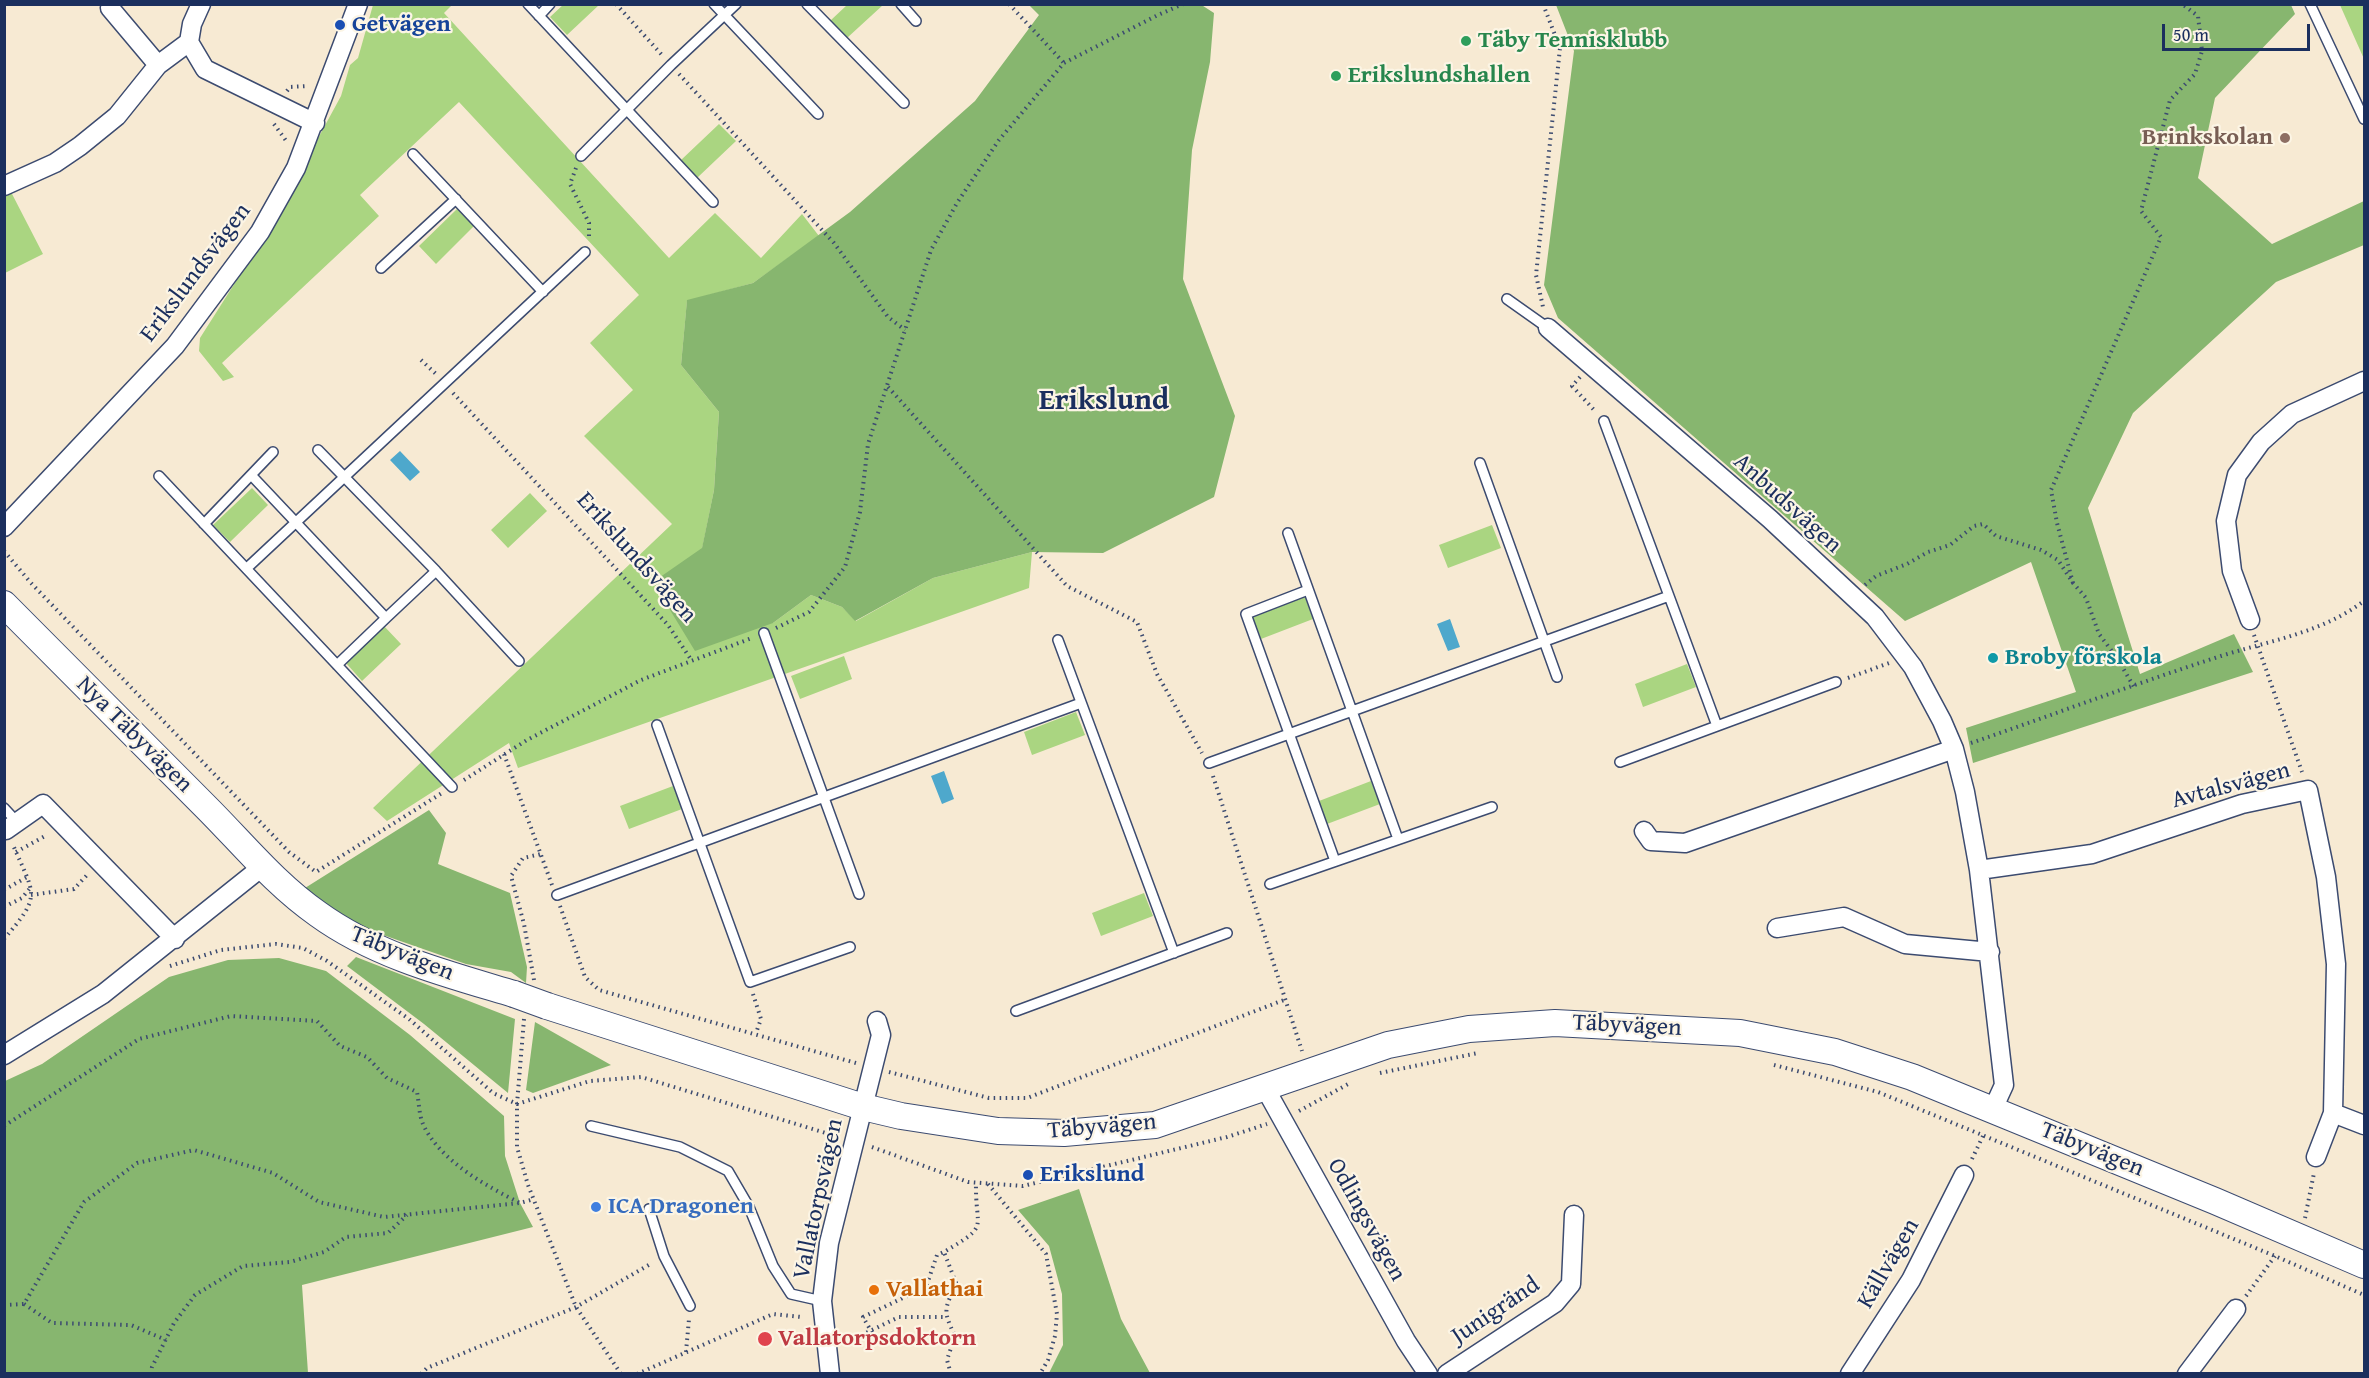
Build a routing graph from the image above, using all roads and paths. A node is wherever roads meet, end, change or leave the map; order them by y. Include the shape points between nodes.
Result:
1 (201, 4) edge
2 (358, 4) edge
3 (528, 4) edge
4 (550, 4) edge
5 (616, 4) edge
6 (714, 4) edge
7 (736, 4) edge
8 (807, 4) edge
9 (901, 4) edge
10 (1009, 4) edge
11 (1183, 4) edge
12 (1543, 4) edge
13 (2182, 4) edge
14 (2310, 4) edge
15 (110, 8) dead end
16 (724, 15) junction
17 (539, 16) junction
18 (916, 21) dead end
19 (189, 42) junction
20 (1064, 63) junction
21 (158, 65) junction
22 (671, 65) junction
23 (314, 79) dead end
24 (904, 103) dead end
25 (278, 105) junction
26 (626, 110) junction
27 (818, 114) dead end
28 (2364, 119) edge
29 (315, 123) junction
30 (286, 149) dead end
31 (413, 154) dead end
32 (580, 156) joint
33 (4, 186) edge
34 (456, 199) junction
35 (713, 202) dead end
36 (585, 252) joint
37 (381, 268) dead end
38 (543, 291) junction
39 (1507, 299) dead end
40 (1548, 328) junction
41 (905, 330) junction
42 (421, 360) dead end
43 (1590, 364) junction
44 (2364, 381) edge
45 (445, 383) junction
46 (887, 387) junction
47 (1604, 421) joint
48 (318, 450) dead end
49 (273, 452) dead end
50 (1480, 463) dead end
51 (159, 476) dead end
52 (252, 476) junction
53 (344, 479) junction
54 (297, 522) junction
55 (204, 524) junction
56 (4, 527) edge
57 (1288, 533) dead end
58 (4, 551) edge
59 (247, 568) junction
60 (436, 571) junction
61 (2073, 583) junction
62 (1308, 590) junction
63 (1669, 596) junction
64 (1852, 596) junction
65 (2364, 601) edge
66 (4, 604) edge
67 (386, 618) junction
68 (2250, 620) joint
69 (764, 633) junction
70 (1058, 640) dead end
71 (1544, 642) junction
72 (2258, 646) junction
73 (1905, 657) junction
74 (692, 661) junction
75 (519, 662) dead end
76 (337, 665) junction
77 (1557, 678) dead end
78 (1836, 682) joint
79 (2134, 687) junction
80 (1081, 703) junction
81 (1353, 711) junction
82 (657, 725) dead end
83 (1717, 726) junction
84 (1289, 734) junction
85 (1954, 749) junction
86 (504, 754) junction
87 (1620, 762) dead end
88 (1209, 763) junction
89 (452, 787) junction
90 (2308, 790) junction
91 (824, 797) junction
92 (1492, 807) dead end
93 (4, 808) edge
94 (11, 826) edge
95 (1644, 831) dead end
96 (52, 832) dead end
97 (1398, 839) junction
98 (699, 843) junction
99 (16, 852) junction
100 (1335, 861) junction
101 (262, 867) junction
102 (1979, 870) junction
103 (90, 873) dead end
104 (27, 877) junction
105 (1270, 884) dead end
106 (31, 886) junction
107 (4, 890) edge
108 (859, 894) dead end
109 (31, 895) junction
110 (556, 896) dead end
111 (4, 907) edge
112 (1777, 928) dead end
113 (1227, 933) dead end
114 (4, 939) edge
115 (175, 939) junction
116 (850, 947) dead end
117 (1990, 952) junction
118 (1174, 953) junction
119 (750, 982) junction
120 (530, 1000) junction
121 (1016, 1011) dead end
122 (877, 1021) dead end
123 (756, 1033) dead end
124 (4, 1055) edge
125 (1309, 1072) junction
126 (1265, 1088) junction
127 (864, 1107) junction
128 (1993, 1109) junction
129 (2333, 1113) junction
130 (2364, 1125) edge
131 (4, 1126) edge
132 (591, 1126) dead end
133 (1983, 1135) dead end
134 (2316, 1157) joint
135 (1964, 1175) joint
136 (976, 1183) dead end
137 (988, 1184) dead end
138 (534, 1199) junction
139 (520, 1203) junction
140 (649, 1209) dead end
141 (408, 1215) junction
142 (1574, 1215) dead end
143 (2301, 1237) junction
144 (944, 1252) junction
145 (664, 1256) junction
146 (2275, 1256) dead end
147 (2364, 1265) edge
148 (822, 1301) junction
149 (24, 1304) junction
150 (4, 1305) edge
151 (690, 1306) joint
152 (576, 1307) junction
153 (2236, 1309) joint
154 (801, 1317) dead end
155 (945, 1317) junction
156 (871, 1330) junction
157 (166, 1340) junction
158 (878, 1343) dead end
159 (828, 1351) junction
160 (686, 1352) junction
161 (151, 1374) edge
162 (421, 1374) edge
163 (621, 1374) edge
164 (638, 1374) edge
165 (830, 1374) edge
166 (951, 1374) edge
167 (1040, 1374) edge
168 (1428, 1374) edge
169 (1447, 1374) edge
170 (1850, 1374) edge
171 (2187, 1374) edge

1 - 19 street
2 - 29 street, Erikslundsvägen
3 - 17 lane
4 - 17 lane
5 - 22 path
6 - 16 lane
7 - 16 lane
8 - 24 lane
9 - 18 lane
10 - 20 path
11 - 20 path
12 - 40 path via 1560,48 1536,275
13 - 61 path via 2198,16 2202,51 2195,74 2170,100 2141,211 2161,237 2051,490
14 - 28 lane
15 - 21 street
16 - 22 lane
16 - 27 lane
17 - 26 lane
19 - 21 street
19 - 25 street via 205,69
20 - 41 path via 999,140 957,203 931,250
21 - 33 street via 117,116 80,146 55,163
22 - 26 lane
22 - 41 path via 834,243 888,317
23 - 25 path via 309,86 290,87
25 - 29 street
25 - 30 path via 272,122 287,141
26 - 32 lane
26 - 35 lane
29 - 56 street, Erikslundsvägen via 296,168 260,232 175,346
31 - 34 lane
32 - 36 path via 570,184 589,223 590,238
34 - 37 lane
34 - 38 lane
36 - 38 lane
38 - 45 lane
39 - 40 lane
40 - 43 street, Anbudsvägen
41 - 46 path
42 - 45 path, Erikslundsvägen
43 - 47 path via 1572,386
43 - 64 street, Anbudsvägen via 1770,519
44 - 68 street via 2292,414 2260,441 2237,475 2226,521 2232,571
45 - 53 lane
45 - 74 path, Erikslundsvägen via 668,625
46 - 69 path via 868,444 860,512 845,567 809,612
46 - 88 path via 1066,586 1137,622 1157,674
47 - 63 lane
48 - 53 lane
49 - 52 lane
50 - 71 lane
51 - 55 lane
52 - 54 lane
52 - 55 lane
53 - 54 lane
53 - 60 lane
54 - 59 lane
54 - 67 lane
55 - 59 lane
57 - 62 lane
58 - 89 path via 289,852 315,872
59 - 76 lane
60 - 67 lane
60 - 75 lane
61 - 64 path via 2058,560 2041,550 1996,536 1983,524 1974,526 1950,545 1875,576
61 - 79 path via 2086,598 2099,634
62 - 81 lane
62 - 84 lane via 1246,614
63 - 71 lane
63 - 83 lane
64 - 73 street, Anbudsvägen via 1875,617
65 - 72 path via 2345,616 2305,633
66 - 101 main road, Nya Täbyvägen
67 - 76 lane
68 - 72 path
69 - 74 path
69 - 91 lane
70 - 80 lane
71 - 77 lane
71 - 81 lane
72 - 79 path
72 - 90 path
73 - 78 path
73 - 85 street, Anbudsvägen
74 - 86 path via 641,680
76 - 89 lane
78 - 83 lane
79 - 85 path
80 - 91 lane
80 - 118 lane
81 - 84 lane
81 - 97 lane
82 - 98 lane
83 - 87 lane
84 - 88 lane
84 - 100 lane
85 - 95 street via 1685,843 1651,840
85 - 102 street, Anbudsvägen
86 - 89 path
86 - 120 path via 541,854 523,858 512,876 534,979
88 - 125 path
90 - 102 street, Avtalsvägen via 2242,804 2092,854
90 - 129 street, Avtalsvägen via 2326,877 2336,964
91 - 98 lane
91 - 108 lane
92 - 97 lane
93 - 94 lane
94 - 99 path
94 - 115 street via 43,804
96 - 99 path
97 - 100 lane
98 - 110 lane
98 - 119 lane
99 - 104 path
100 - 105 lane
101 - 115 street
101 - 120 main road, Täbyvägen via 318,915 363,942 422,966
102 - 117 street, Anbudsvägen
103 - 109 path via 74,889
104 - 106 path
104 - 107 path
106 - 109 path
106 - 111 path via 22,898
109 - 114 path via 26,914
112 - 117 street via 1844,917 1905,944
113 - 118 lane
115 - 124 street via 103,994
116 - 119 lane
117 - 128 street, Anbudsvägen via 2004,1085
118 - 121 lane
119 - 123 path via 761,1019
120 - 127 main road, Täbyvägen
120 - 138 path via 517,1104 517,1147
122 - 127 street via 881,1035
125 - 126 main road, Täbyvägen
125 - 128 main road, Täbyvägen via 1388,1045 1469,1029 1555,1023 1651,1027 1740,1033 1835,1052
126 - 127 main road, Täbyvägen via 1155,1125 1065,1133 998,1131
126 - 168 street, Odlingsvägen
127 - 148 street, Vallatorpsvägen via 829,1243
128 - 143 main road, Täbyvägen
129 - 130 street
129 - 134 street, Avtalsvägen
131 - 139 path via 139,1039 231,1016 317,1021 340,1046 367,1057 387,1078 417,1092 423,1124 439,1150 492,1189
132 - 148 lane via 680,1147 728,1171 749,1207 772,1266 791,1294
133 - 135 path
134 - 143 path
135 - 170 street, Källvägen via 1911,1280
136 - 144 path via 978,1227 973,1235
137 - 167 path via 1046,1254 1057,1314 1055,1336
138 - 139 path
138 - 152 path
139 - 141 path
140 - 145 lane
141 - 149 path via 384,1217 320,1202 273,1173 194,1150 137,1163 84,1203
141 - 157 path via 388,1233 346,1237 324,1252 290,1262 243,1266 195,1295
142 - 169 street, Junigränd via 1571,1284 1555,1304
143 - 147 main road, Täbyvägen
144 - 155 path via 956,1283
144 - 156 path via 937,1255 926,1287 863,1317
145 - 151 lane
145 - 152 path
146 - 153 path
148 - 159 street, Vallatorpsvägen
149 - 150 path
149 - 157 path via 52,1323 131,1325
151 - 160 path
152 - 162 path via 427,1368
152 - 163 path
153 - 171 street
154 - 160 path via 773,1314
155 - 156 path via 899,1317
155 - 166 path via 955,1336 947,1360
156 - 158 path
156 - 159 path
157 - 161 path
159 - 165 street, Vallatorpsvägen
160 - 164 path

